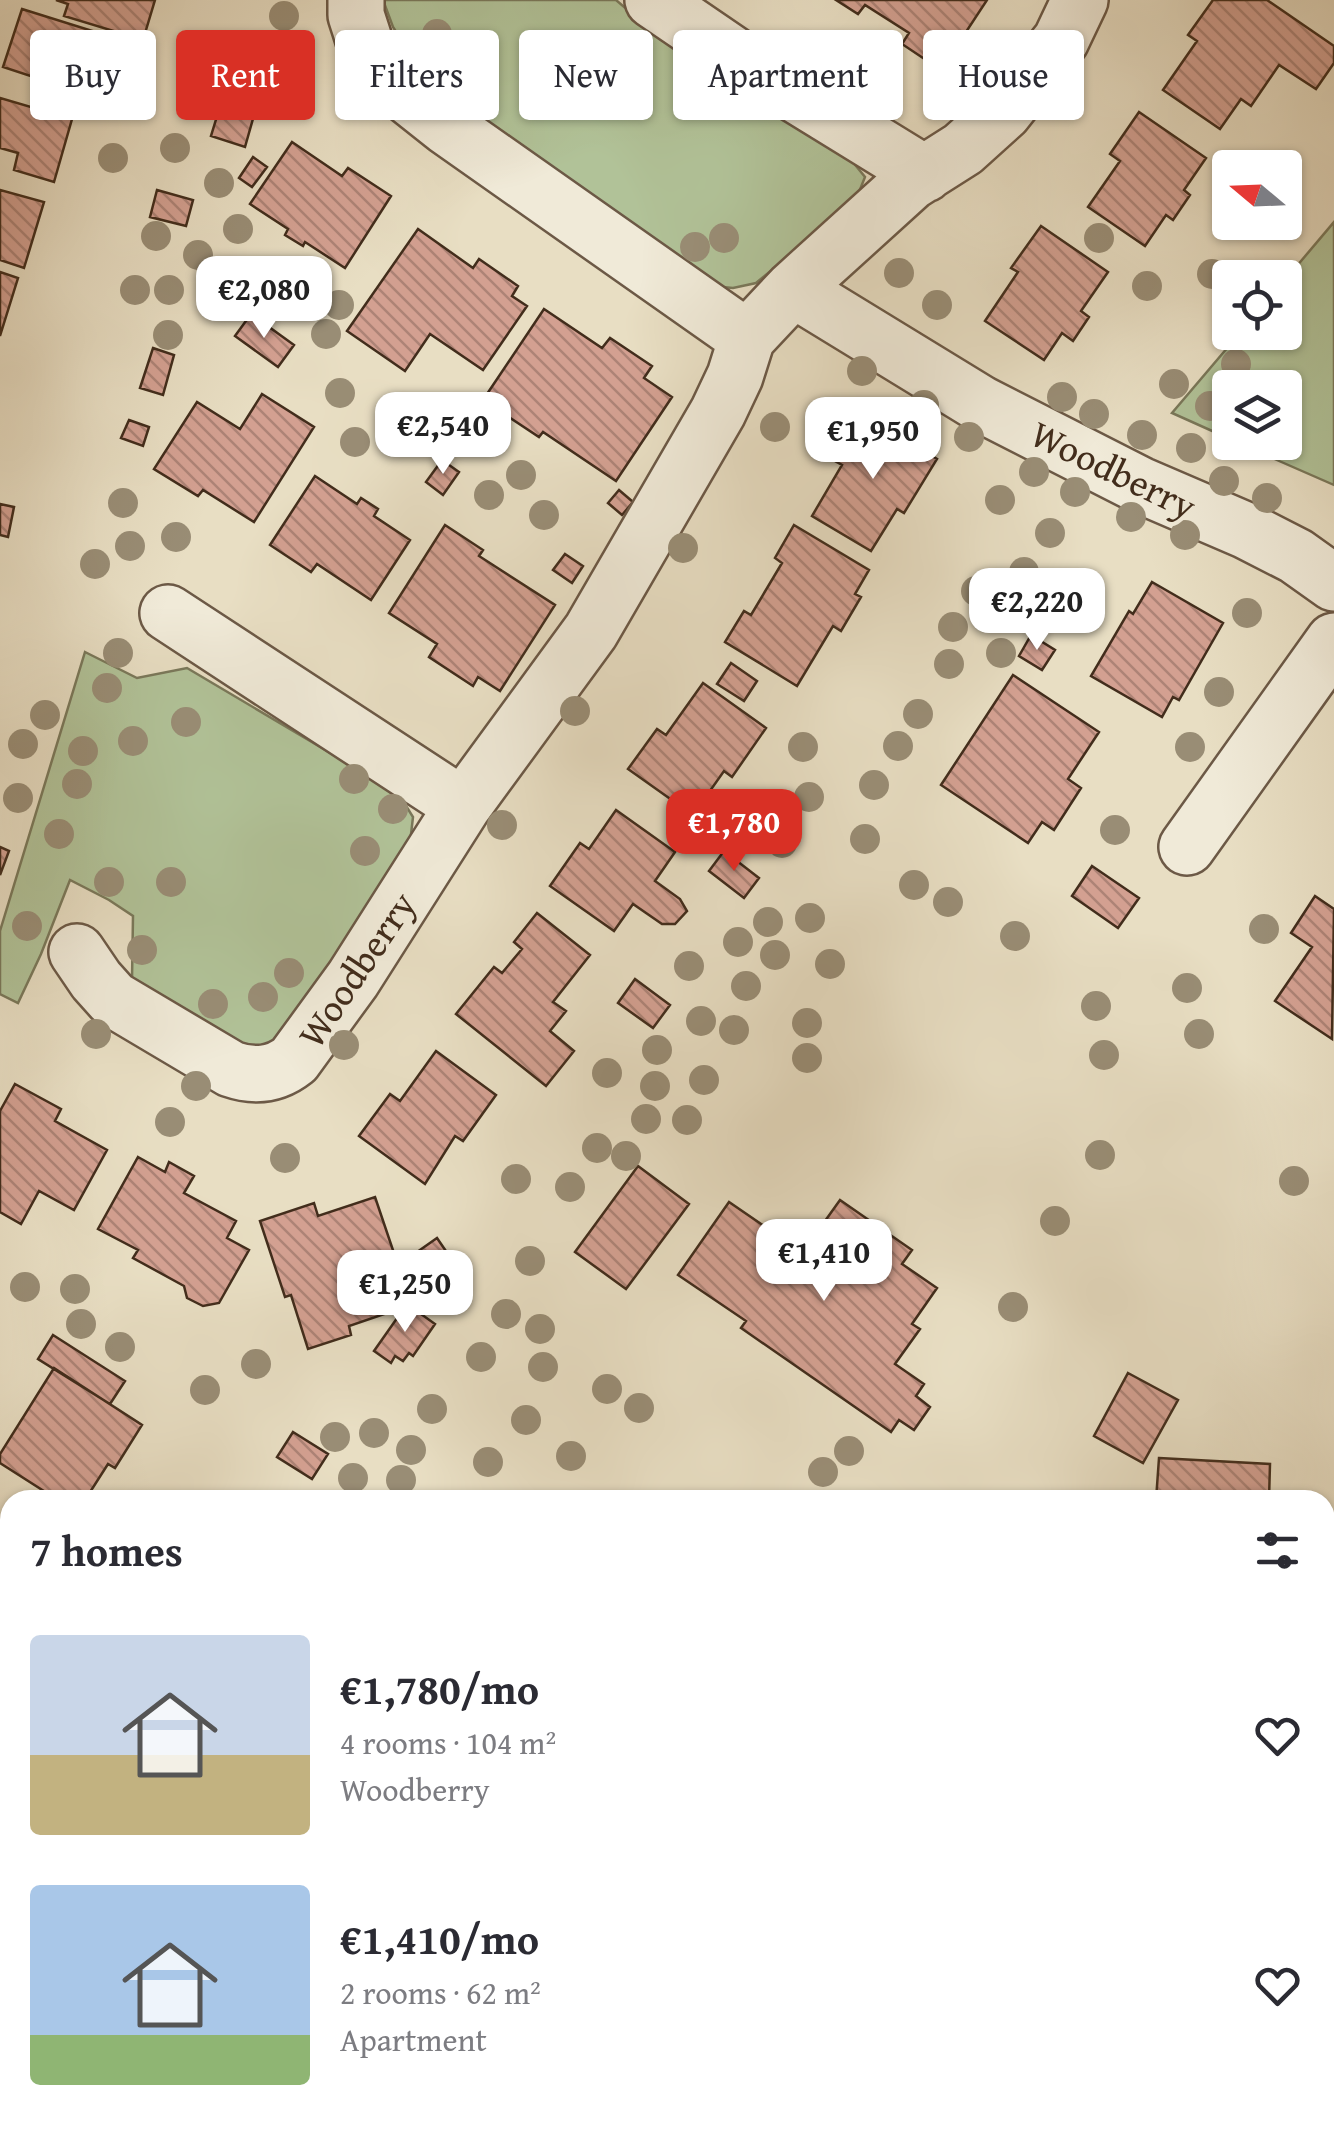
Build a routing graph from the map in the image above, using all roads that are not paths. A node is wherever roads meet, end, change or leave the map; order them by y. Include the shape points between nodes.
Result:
1 (356, 0) edge
2 (653, 0) edge
3 (1080, 0) edge
4 (924, 174) junction
5 (793, 289) junction
6 (747, 338) junction
7 (1334, 583) edge
8 (168, 612) dead end
9 (1334, 642) edge
10 (464, 806) junction
11 (1187, 848) dead end
12 (77, 952) dead end

1 - 6 street via 367,49 384,76
2 - 4 street
3 - 4 street, Woodberry via 1062,40 1004,112
4 - 5 street, Woodberry
5 - 6 street, Woodberry
5 - 7 street, Woodberry via 981,404 1247,531
6 - 10 street, Woodberry via 718,412 591,631
8 - 10 street
9 - 11 street
10 - 12 street, Woodberry via 353,980 282,1069 231,1069 113,999

